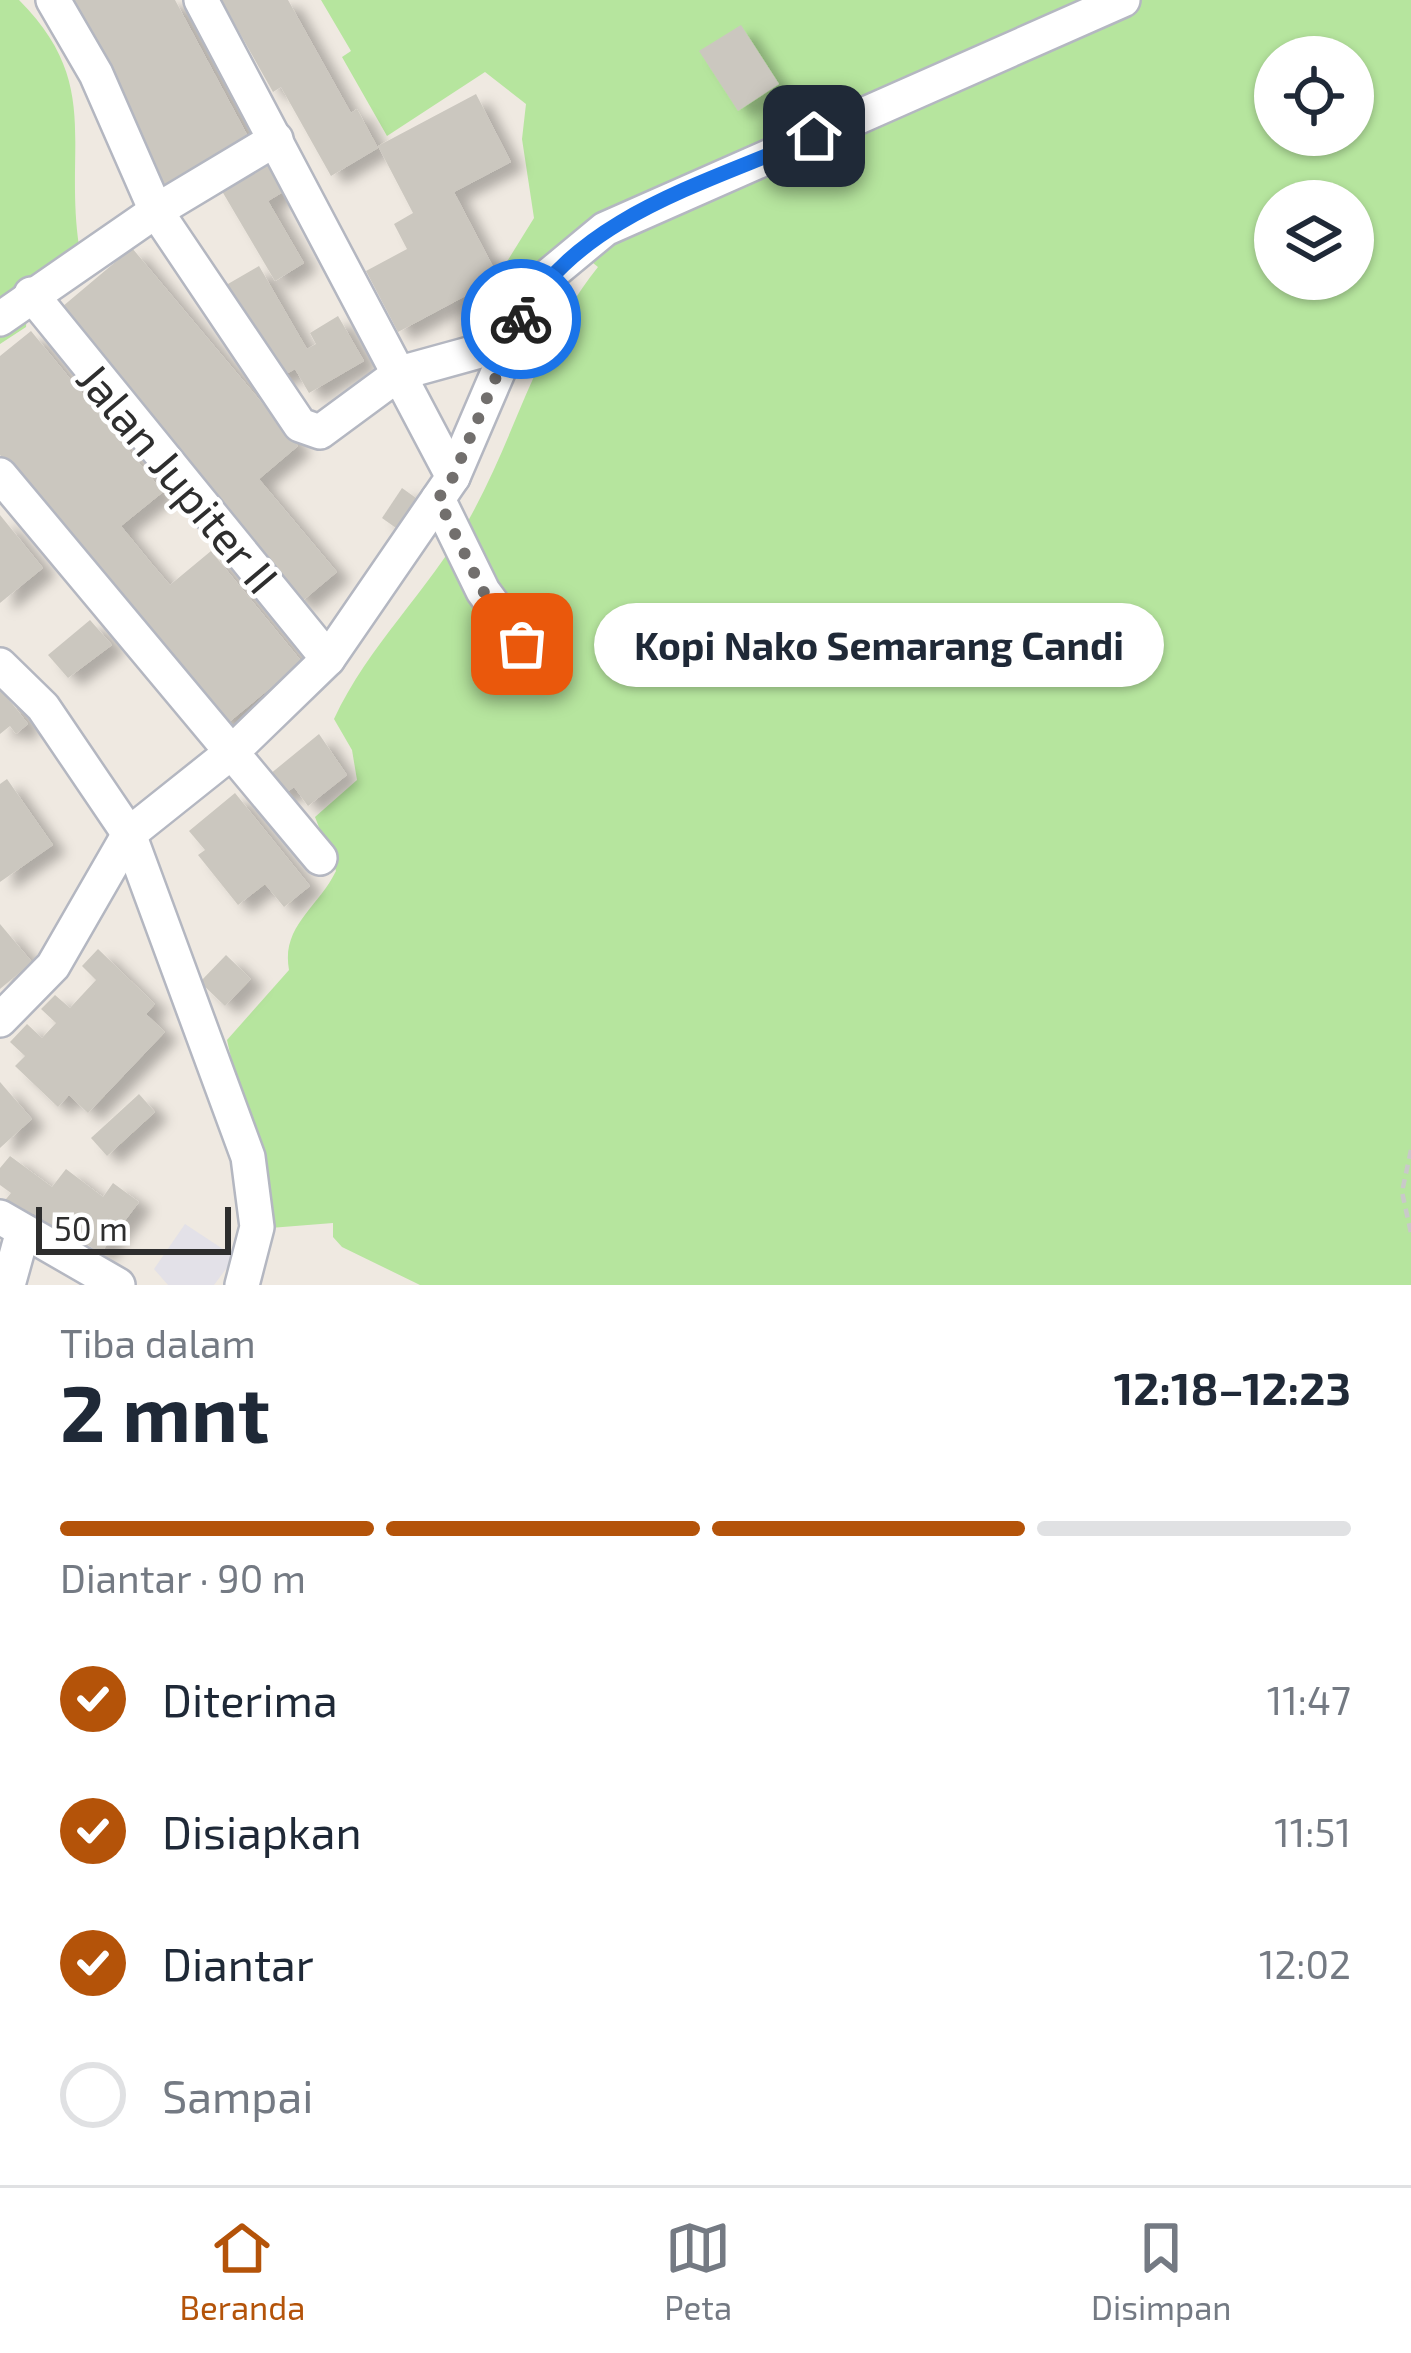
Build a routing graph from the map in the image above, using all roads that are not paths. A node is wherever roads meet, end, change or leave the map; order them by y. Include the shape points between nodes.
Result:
1 (53, 0) edge
2 (201, 0) edge
3 (1123, 0) edge
4 (276, 140) junction
5 (156, 211) junction
6 (31, 294) junction
7 (0, 319) edge
8 (509, 343) junction
9 (400, 373) junction
10 (0, 475) edge
11 (445, 488) junction
12 (522, 644) dead end
13 (328, 659) junction
14 (0, 665) edge
15 (233, 751) junction
16 (129, 834) junction
17 (320, 857) dead end
18 (0, 1020) edge
19 (12, 1224) edge
20 (8, 1285) edge
21 (118, 1285) edge
22 (242, 1285) edge

1 - 5 street via 96,74
2 - 4 street
3 - 8 street via 605,229 548,277
4 - 5 street
4 - 9 street
5 - 6 street
5 - 9 street via 300,425 320,431
6 - 7 street
6 - 13 street, Jalan Jupiter II
8 - 9 street
8 - 11 street
9 - 11 street
10 - 15 street
11 - 12 street via 483,591
11 - 13 street
13 - 15 street
14 - 16 street via 43,707
15 - 16 street
15 - 17 street
16 - 18 street via 52,965
16 - 22 street via 248,1157 257,1227
19 - 20 street
19 - 21 street

